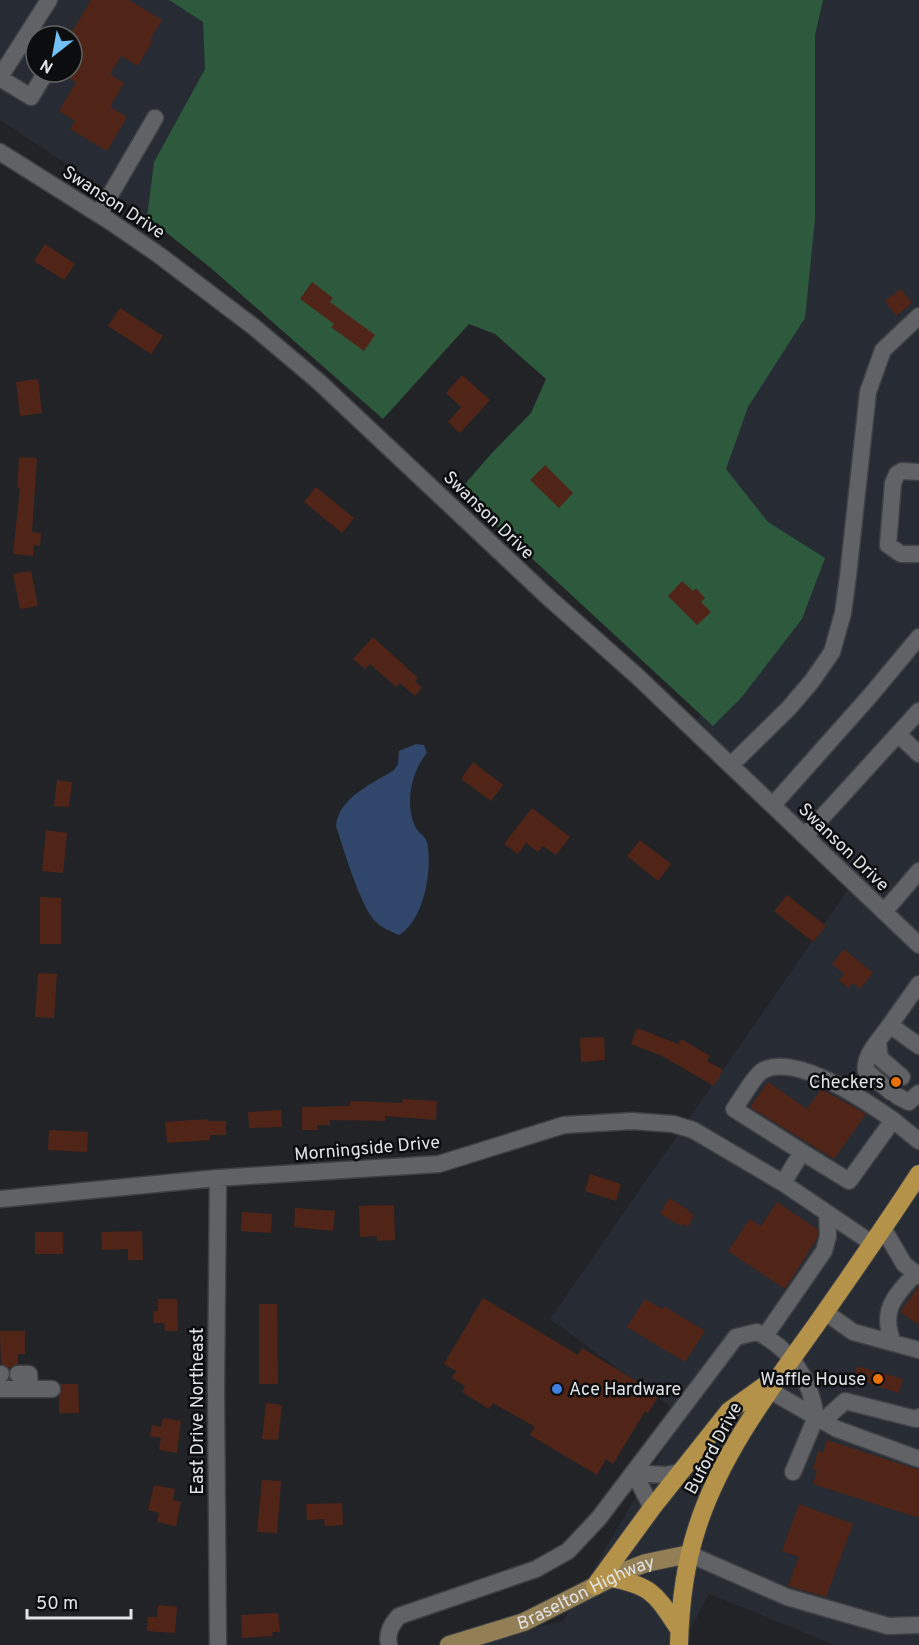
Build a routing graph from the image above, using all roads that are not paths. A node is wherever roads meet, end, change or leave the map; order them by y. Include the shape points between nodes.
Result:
1 (49, 0) edge
2 (0, 77) edge
3 (39, 84) edge
4 (155, 118) dead end
5 (0, 152) edge
6 (99, 214) junction
7 (919, 316) edge
8 (919, 472) edge
9 (919, 554) edge
10 (919, 637) edge
11 (919, 711) edge
12 (898, 734) junction
13 (919, 754) edge
14 (731, 765) junction
15 (772, 805) junction
16 (805, 836) junction
17 (919, 871) edge
18 (913, 890) edge
19 (884, 912) junction
20 (919, 945) edge
21 (919, 984) edge
22 (890, 1024) junction
23 (878, 1043) junction
24 (919, 1046) edge
25 (912, 1084) edge
26 (893, 1120) junction
27 (919, 1141) edge
28 (802, 1152) junction
29 (919, 1174) edge
30 (218, 1178) junction
31 (783, 1183) junction
32 (0, 1199) edge
33 (827, 1213) junction
34 (883, 1228) junction
35 (873, 1244) junction
36 (917, 1274) edge
37 (825, 1312) junction
38 (765, 1336) junction
39 (893, 1343) junction
40 (919, 1350) edge
41 (787, 1365) junction
42 (18, 1374) dead end
43 (0, 1389) edge
44 (30, 1389) junction
45 (52, 1389) dead end
46 (770, 1390) junction
47 (919, 1417) edge
48 (820, 1419) junction
49 (919, 1459) edge
50 (681, 1472) junction
51 (794, 1472) dead end
52 (634, 1473) junction
53 (652, 1508) junction
54 (689, 1554) junction
55 (603, 1582) junction
56 (919, 1625) edge
57 (679, 1637) edge
58 (218, 1645) edge
59 (389, 1645) edge
60 (448, 1645) edge

1 - 2 street
2 - 3 street via 31,97
4 - 6 street
5 - 6 street, Swanson Drive
6 - 14 street, Swanson Drive via 212,293 318,381
7 - 14 street via 883,350 868,392 847,585 832,652 789,708
8 - 9 street via 902,471 893,483 888,545 902,554
10 - 15 street
11 - 12 street
12 - 13 street
12 - 16 street
14 - 15 street, Swanson Drive
15 - 16 street, Swanson Drive
16 - 19 street, Swanson Drive
17 - 18 street
18 - 19 street
19 - 20 street, Swanson Drive
21 - 22 street
22 - 23 street
22 - 24 street
23 - 25 street via 884,1064
23 - 25 street via 866,1062 866,1071 909,1102
26 - 27 street
26 - 28 street via 849,1181
26 - 28 street via 809,1072 779,1066 760,1072 734,1109
28 - 31 street
29 - 34 highway, Buford Drive
30 - 31 street, Morningside Drive via 439,1164 564,1125 633,1120 693,1130
30 - 32 street, Morningside Drive
30 - 58 street, East Drive Northeast
31 - 33 street, Morningside Drive
33 - 35 street, Morningside Drive
33 - 38 street via 824,1251
34 - 35 highway, Buford Drive
34 - 36 street via 904,1264
35 - 37 highway, Buford Drive
36 - 39 street via 889,1308 887,1327
37 - 39 street via 853,1332
37 - 41 highway, Buford Drive
38 - 41 street
38 - 52 street via 757,1332 736,1337
39 - 40 street
41 - 46 highway, Buford Drive
41 - 48 street via 805,1378
41 - 50 highway via 729,1411
42 - 44 street via 28,1374
43 - 44 street
44 - 45 street
46 - 48 street
46 - 54 highway, Buford Drive via 717,1479
47 - 48 street via 845,1401
48 - 49 street
48 - 51 street
50 - 52 street
50 - 53 highway
52 - 53 street
52 - 59 street via 568,1551 536,1569 399,1616 391,1625
53 - 55 highway
54 - 55 main road, Braselton Highway via 646,1563
54 - 56 street via 787,1597 888,1626
54 - 57 highway, Buford Drive
55 - 57 highway via 637,1583 652,1592
55 - 60 main road, Braselton Highway via 524,1622

